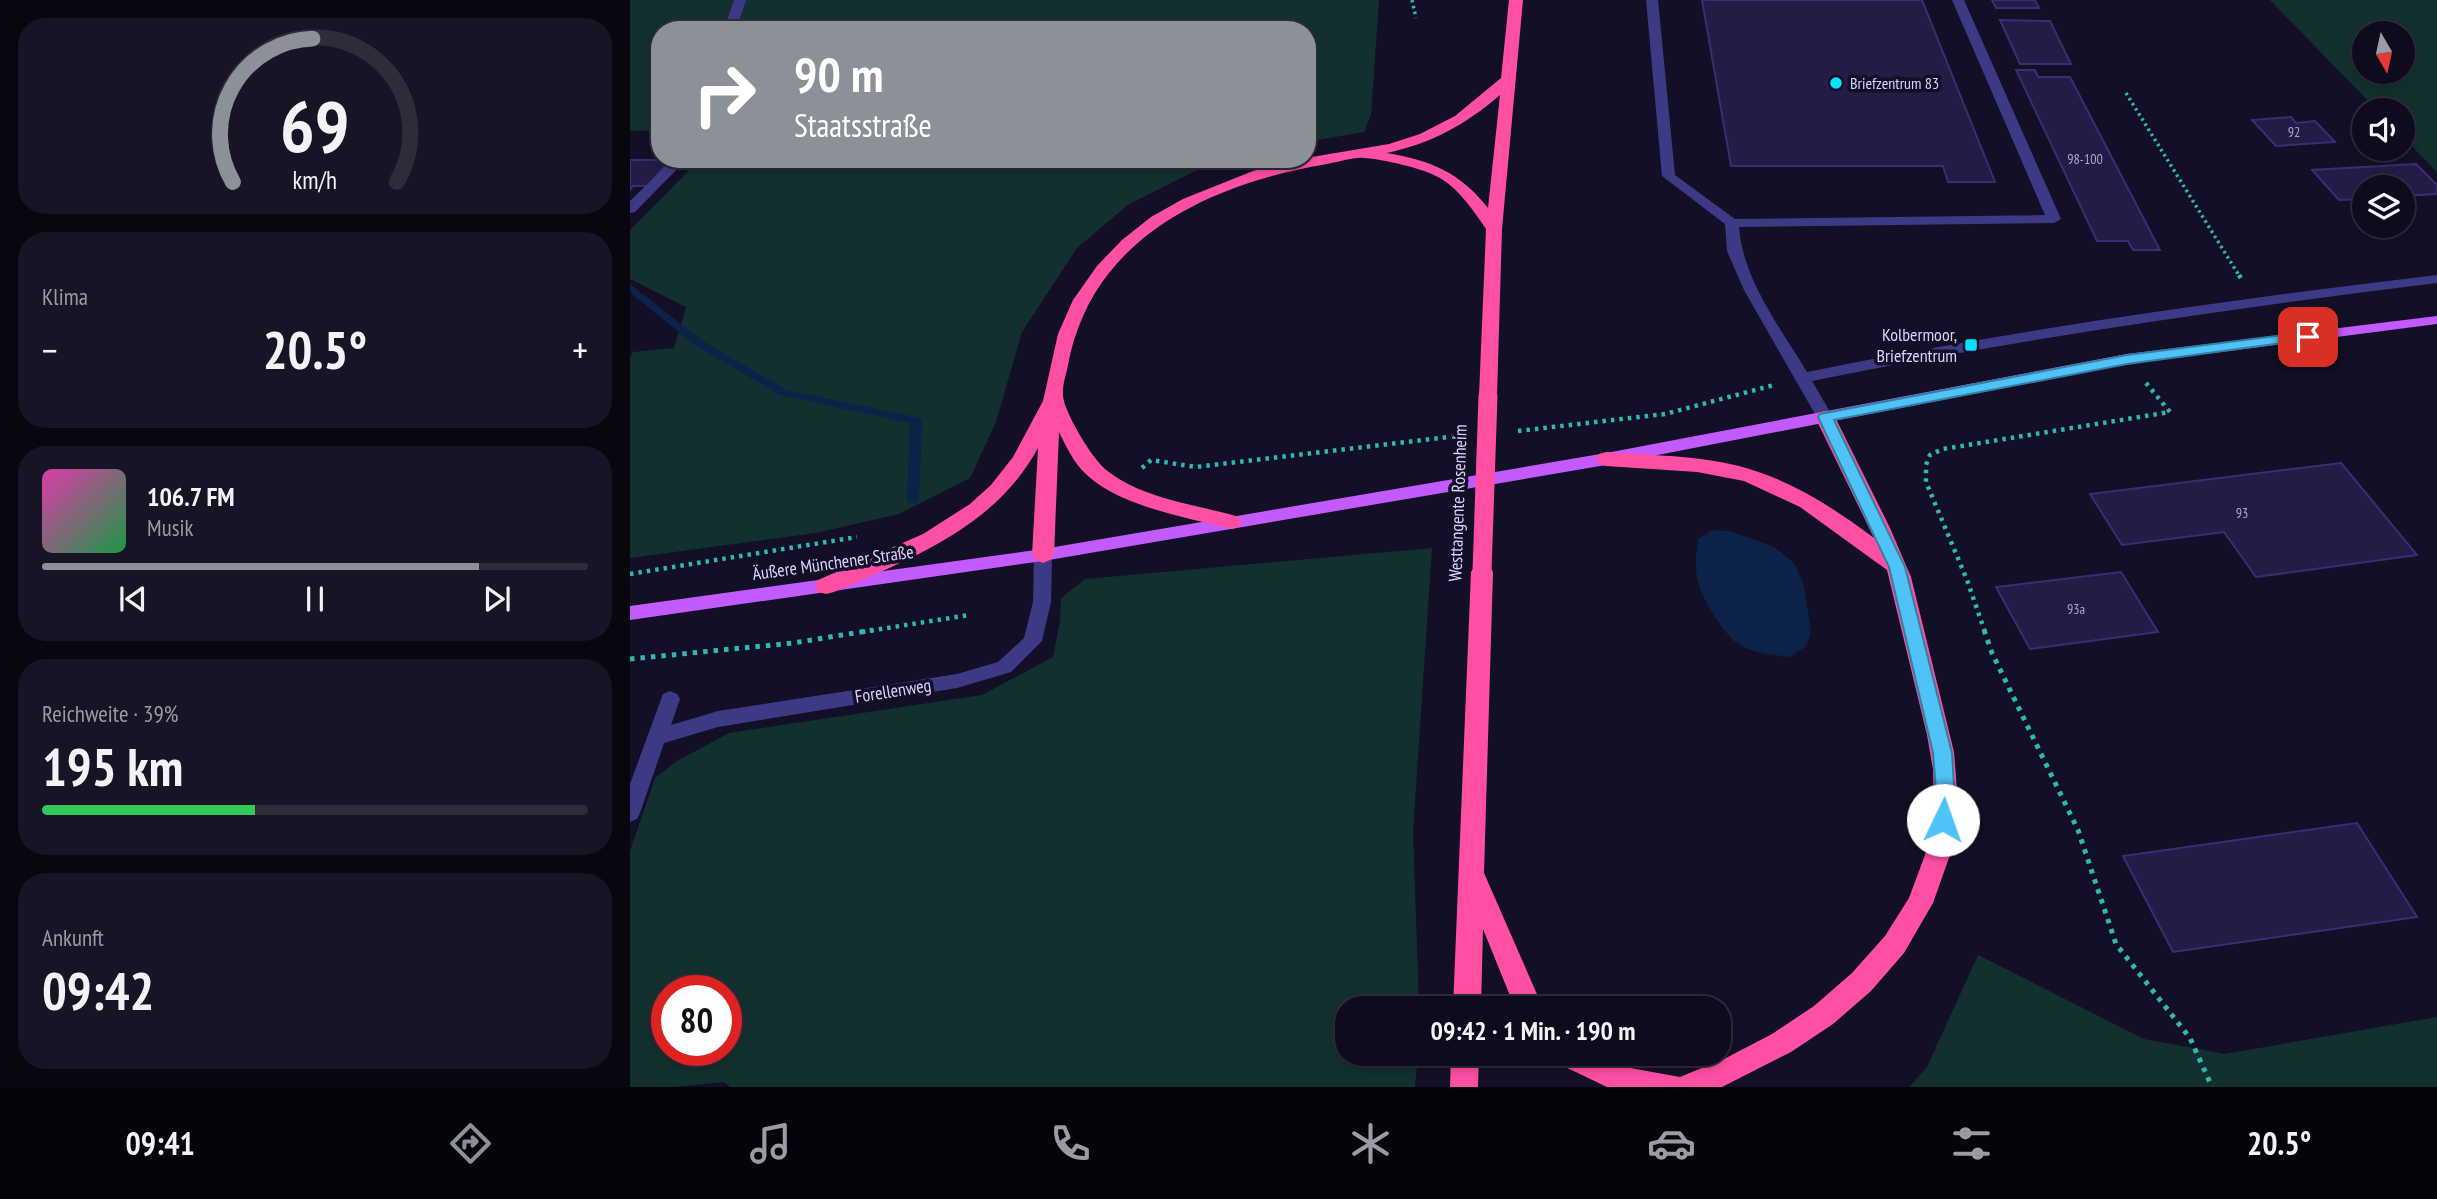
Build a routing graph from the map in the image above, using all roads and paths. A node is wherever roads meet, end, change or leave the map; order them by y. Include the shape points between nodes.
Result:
1 (740, 0) edge
2 (1412, 0) edge
3 (1516, 0) edge
4 (1652, 0) edge
5 (1958, 0) edge
6 (1416, 18) dead end
7 (733, 21) edge
8 (1510, 78) junction
9 (2126, 93) dead end
10 (1361, 155) junction
11 (1316, 161) edge
12 (672, 168) edge
13 (1289, 168) edge
14 (630, 209) edge
15 (1732, 223) junction
16 (1494, 229) junction
17 (2437, 279) edge
18 (2255, 301) junction
19 (2437, 320) edge
20 (2127, 359) junction
21 (1802, 378) junction
22 (1053, 398) junction
23 (1825, 417) junction
24 (1605, 459) junction
25 (1232, 522) junction
26 (867, 536) dead end
27 (1043, 555) junction
28 (1897, 567) junction
29 (630, 574) edge
30 (826, 586) junction
31 (630, 613) edge
32 (969, 615) dead end
33 (630, 659) edge
34 (670, 699) dead end
35 (658, 737) junction
36 (630, 813) edge
37 (1472, 872) junction
38 (1467, 996) edge
39 (1524, 996) edge
40 (1465, 1066) edge
41 (1592, 1066) edge
42 (1464, 1087) edge
43 (1671, 1087) edge
44 (1689, 1087) edge
45 (2212, 1087) edge

1 - 7 street
2 - 6 path
3 - 8 highway, Westtangente Rosenheim
4 - 15 street via 1669,176
5 - 15 street via 2054,219
8 - 10 highway via 1445,130
8 - 16 highway, Westtangente Rosenheim
9 - 18 path
10 - 11 highway
10 - 16 highway via 1413,162 1455,179
12 - 14 street
13 - 22 highway via 1230,184 1179,207 1120,249 1088,286 1067,335
15 - 21 street via 1734,251
16 - 37 highway, Westtangente Rosenheim, bridge
17 - 18 street
18 - 21 street via 1915,354
19 - 20 main road, Äußere Münchener Straße
20 - 23 main road, Äußere Münchener Straße
20 - 45 path via 2169,412 1943,449 1930,455 1926,482 1992,653 2078,830 2116,944 2190,1038
21 - 23 street
22 - 25 highway via 1088,464 1103,477 1146,498
22 - 27 highway
22 - 30 highway via 1016,467 995,493 939,535
23 - 24 main road, Äußere Münchener Straße
23 - 28 highway
24 - 25 main road, Äußere Münchener Straße
24 - 28 highway via 1749,475 1805,502
25 - 27 main road, Äußere Münchener Straße
26 - 29 path
27 - 30 main road, Äußere Münchener Straße
27 - 35 street, Forellenweg via 1042,602 1033,641 1004,667 957,681 718,719
28 - 44 highway via 1942,753 1946,802 1937,858 1917,911 1882,961 1847,998 1758,1057
30 - 31 main road, Äußere Münchener Straße
32 - 33 path via 793,643
34 - 35 street
35 - 36 street
37 - 38 highway, Westtangente Rosenheim
37 - 39 highway
40 - 42 highway
41 - 43 highway via 1623,1080

